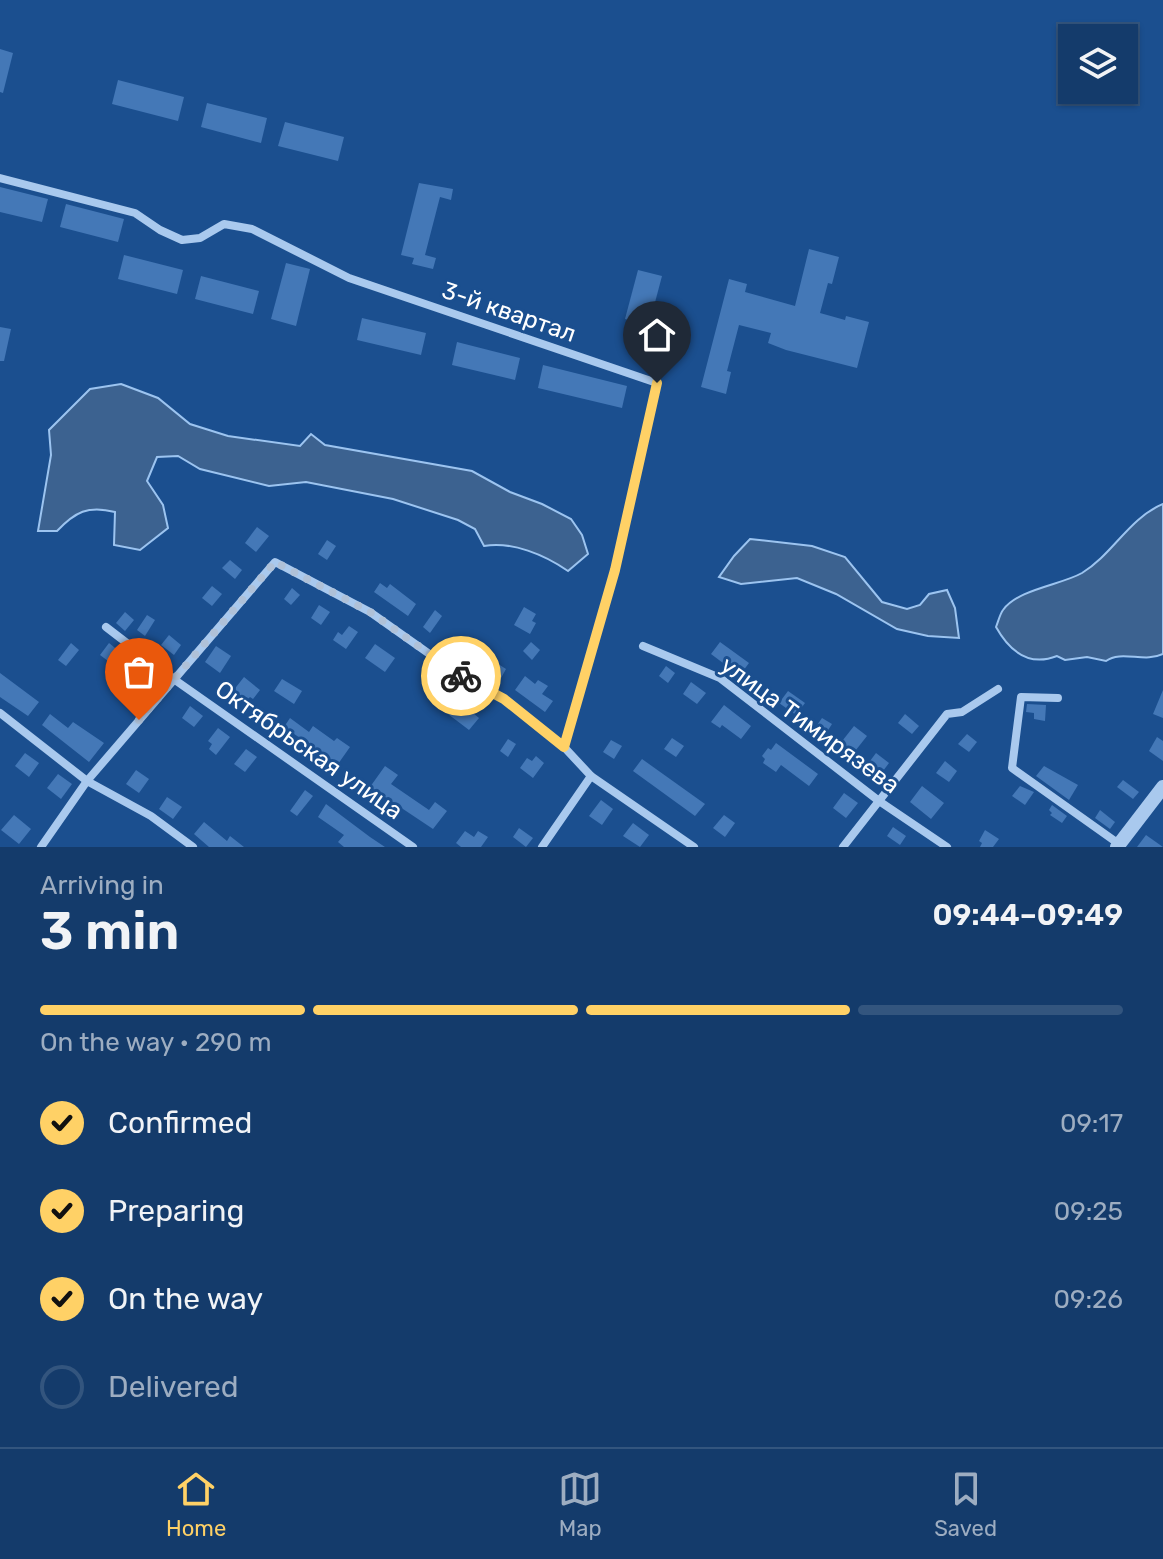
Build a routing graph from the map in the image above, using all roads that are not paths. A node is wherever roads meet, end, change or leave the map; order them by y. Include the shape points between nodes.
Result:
1 (0, 178) edge
2 (106, 627) dead end
3 (643, 646) dead end
4 (175, 680) junction
5 (998, 689) dead end
6 (1058, 698) dead end
7 (0, 713) edge
8 (564, 747) junction
9 (591, 776) junction
10 (87, 781) junction
11 (1163, 787) edge
12 (879, 801) junction
13 (1120, 846) edge
14 (41, 847) edge
15 (193, 847) edge
16 (413, 847) edge
17 (542, 847) edge
18 (694, 847) edge
19 (843, 847) edge
20 (947, 847) edge

1 - 8 street, 3-й квартал via 135,213 182,240 200,238 224,224 252,229 349,278 657,383 615,570
2 - 4 street, Октябрьская улица
3 - 12 street, улица Тимирязева via 720,678
4 - 8 street via 275,562 370,612 462,677 504,699
4 - 10 street
4 - 16 street, Октябрьская улица
5 - 12 street via 962,712 947,714
6 - 13 street via 1021,697 1012,768
7 - 10 street
8 - 9 street
9 - 17 street
9 - 18 street
10 - 14 street
10 - 15 street via 151,816
11 - 13 street
12 - 19 street
12 - 20 street, улица Тимирязева

